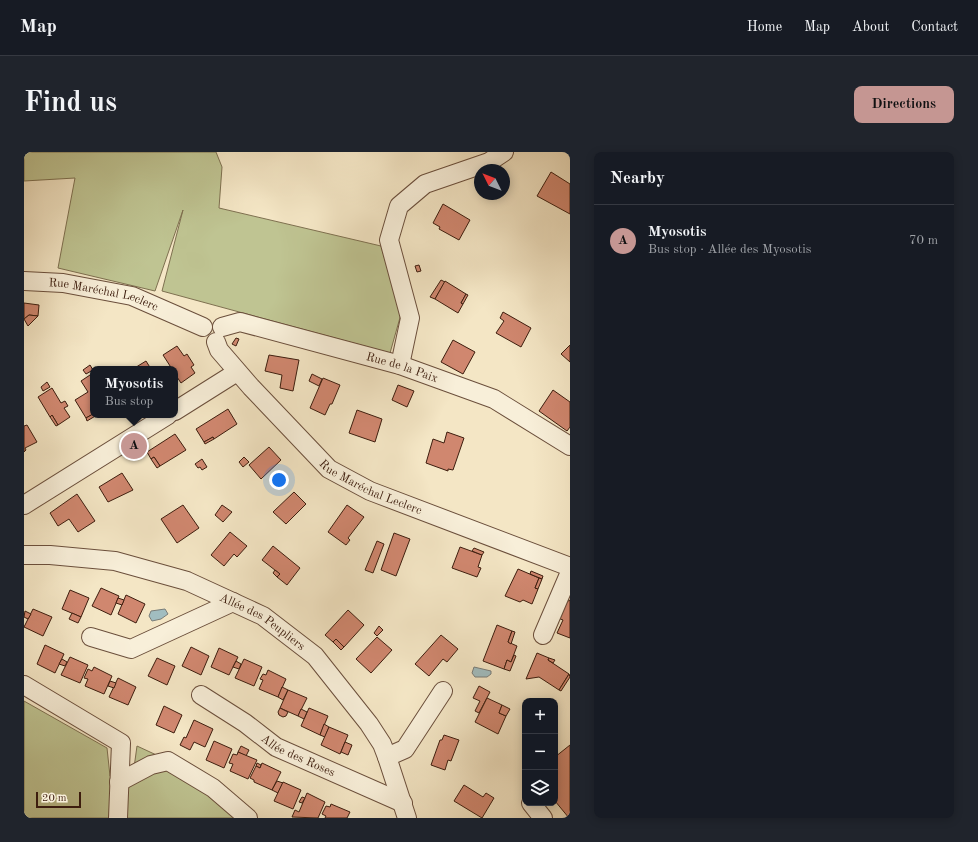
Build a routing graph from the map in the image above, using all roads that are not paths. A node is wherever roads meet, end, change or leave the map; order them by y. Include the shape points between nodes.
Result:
1 (504, 152) edge
2 (24, 281) edge
3 (219, 334) junction
4 (400, 365) junction
5 (237, 372) junction
6 (178, 409) edge
7 (163, 418) edge
8 (570, 446) edge
9 (24, 505) edge
10 (24, 556) edge
11 (570, 567) edge
12 (570, 572) edge
13 (233, 602) junction
14 (543, 635) dead end
15 (91, 637) dead end
16 (24, 685) edge
17 (443, 691) dead end
18 (201, 695) dead end
19 (387, 757) junction
20 (119, 777) junction
21 (533, 806) edge
22 (405, 811) edge
23 (118, 818) edge
24 (248, 818) edge
25 (543, 818) edge

1 - 4 street via 489,162 425,184 399,206 389,240 410,318
2 - 3 street, Rue Maréchal Leclerc via 63,283 132,296 203,327 215,321
3 - 4 street, Rue de la Paix via 240,322
3 - 5 street, Rue Maréchal Leclerc via 219,350
4 - 8 street, Rue de la Paix via 494,399
5 - 6 street
5 - 11 street, Rue Maréchal Leclerc via 329,469 370,490
7 - 9 street
10 - 13 street, Allée des Peupliers via 50,555 115,561 187,581
12 - 14 street
13 - 15 street via 131,649
13 - 19 street, Allée des Peupliers via 263,616 315,656 369,724
16 - 20 street via 121,743
17 - 19 street via 405,749
18 - 22 street, Allée des Roses via 245,723 276,747
19 - 22 street, Allée des Peupliers
20 - 23 street
20 - 24 street via 168,761 213,788
21 - 25 street

